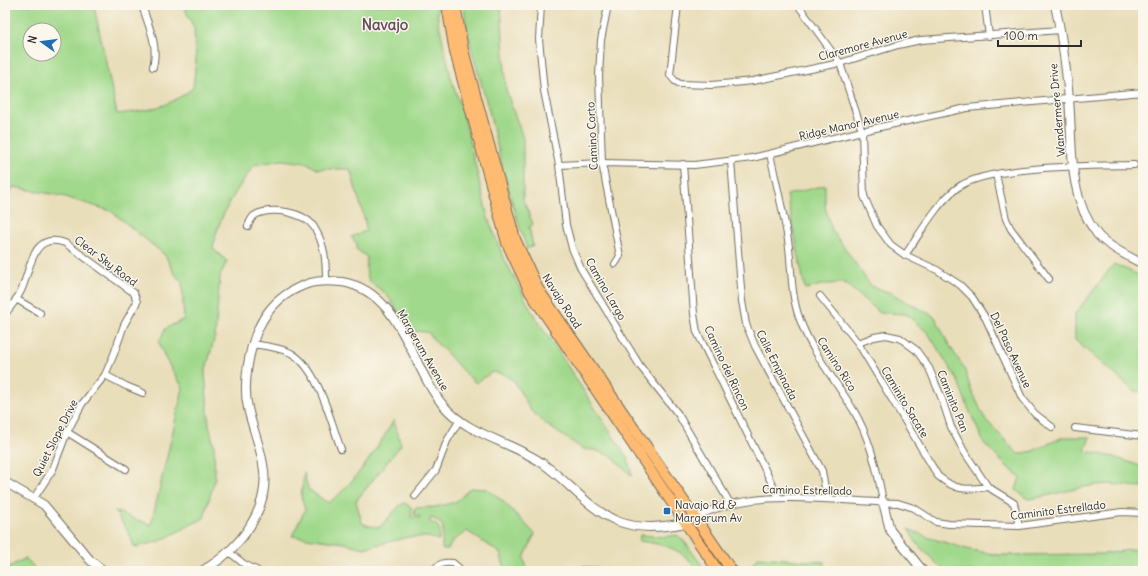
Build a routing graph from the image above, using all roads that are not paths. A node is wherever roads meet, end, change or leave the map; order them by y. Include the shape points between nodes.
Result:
1 (142, 5) edge
2 (447, 5) edge
3 (455, 5) edge
4 (541, 5) edge
5 (608, 5) edge
6 (678, 5) edge
7 (798, 5) edge
8 (985, 5) edge
9 (1055, 5) edge
10 (1061, 30) junction
11 (989, 36) junction
12 (840, 63) junction
13 (153, 67) dead end
14 (1143, 92) edge
15 (1069, 100) junction
16 (862, 131) junction
17 (770, 154) junction
18 (731, 161) junction
19 (602, 163) junction
20 (683, 164) junction
21 (558, 165) junction
22 (1134, 165) dead end
23 (1073, 166) junction
24 (996, 174) junction
25 (248, 226) dead end
26 (905, 255) junction
27 (615, 264) dead end
28 (1143, 264) edge
29 (1049, 279) dead end
30 (326, 280) junction
31 (820, 296) dead end
32 (16, 299) junction
33 (137, 302) joint
34 (40, 313) dead end
35 (5, 314) edge
36 (858, 343) junction
37 (252, 344) junction
38 (105, 375) junction
39 (143, 393) dead end
40 (459, 421) junction
41 (1052, 426) dead end
42 (1075, 428) dead end
43 (67, 432) junction
44 (1143, 436) edge
45 (341, 449) dead end
46 (126, 469) dead end
47 (5, 482) edge
48 (988, 487) junction
49 (415, 496) dead end
50 (34, 498) junction
51 (779, 498) junction
52 (827, 499) junction
53 (883, 502) junction
54 (731, 505) junction
55 (1143, 513) edge
56 (696, 517) junction
57 (686, 523) junction
58 (1019, 526) junction
59 (229, 552) junction
60 (582, 570) dead end
61 (104, 571) edge
62 (202, 571) edge
63 (258, 571) edge
64 (432, 571) edge
65 (462, 571) edge
66 (609, 571) edge
67 (718, 571) edge
68 (732, 571) edge
69 (923, 571) edge

1 - 13 street via 154,40 156,56
2 - 57 main road, Navajo Road via 455,52 507,243 526,285
3 - 56 main road, Navajo Road via 463,50 515,239 538,289
4 - 21 street, Camino Largo via 540,39 544,91
5 - 19 street, Camino Corto via 601,40 599,76
6 - 12 street, Claremore Avenue via 670,74 672,79 680,84 753,81
7 - 12 street, Del Paso Avenue
8 - 11 street
9 - 10 street, Wandermere Drive
10 - 11 street, Claremore Avenue
10 - 15 street, Wandermere Drive
11 - 12 street, Claremore Avenue via 921,40
12 - 16 street, Del Paso Avenue
14 - 15 street, Ridge Manor Avenue
15 - 16 street, Ridge Manor Avenue via 967,108
15 - 23 street, Wandermere Drive
16 - 17 street, Ridge Manor Avenue
16 - 26 street, Del Paso Avenue via 864,196 877,226 890,245
17 - 18 street, Ridge Manor Avenue
17 - 53 street, Camino Rico via 788,240 797,311 810,342 855,412 879,477
18 - 20 street, Ridge Manor Avenue
18 - 52 street, Calle Empinada via 746,324 755,346 822,471
19 - 20 street, Ridge Manor Avenue
19 - 21 street, Ridge Manor Avenue
19 - 27 street, Camino Corto via 620,256
20 - 51 street, Camino del Rincon via 697,332
21 - 54 street, Camino Largo via 566,225 581,269 640,366 691,434
22 - 23 street
23 - 24 street
23 - 28 street, Wandermere Drive via 1076,189 1086,215 1098,235 1129,258
24 - 26 street via 977,178 958,187
24 - 29 street via 1006,219 1011,229
25 - 30 street via 256,214 278,211 292,212 313,226 324,245
26 - 41 street, Del Paso Avenue via 937,270 960,285 972,298 986,319 1022,398 1035,414
30 - 37 street, Margerum Avenue via 311,282 279,299 263,317
30 - 40 street, Margerum Avenue via 351,284 365,290 383,305 394,318 434,393
31 - 36 street, Caminito Sacate
32 - 33 street, Clear Sky Road via 37,249 49,242 58,241 65,243 134,293
32 - 34 street
32 - 35 street
33 - 38 street, Quiet Slope Drive via 124,325
36 - 48 street, Caminito Sacate via 938,476 948,484 967,490
36 - 48 street, Caminito Pan via 886,335 900,338 916,350 929,368 950,427
37 - 45 street via 275,347 306,365 316,383
37 - 59 street, Margerum Avenue via 246,376 246,396 263,464 264,490 258,512
38 - 39 street
38 - 43 street, Quiet Slope Drive via 82,404
40 - 49 street via 436,470
40 - 57 street, Margerum Avenue via 541,462 598,509 617,521 644,528
42 - 44 street
43 - 46 street
43 - 50 street, Quiet Slope Drive via 53,468
47 - 50 street
48 - 58 street, Caminito Pan via 1014,503
50 - 61 street via 44,505 90,560
51 - 52 street, Camino Estrellado
51 - 54 street, Camino Estrellado
52 - 53 street, Camino Estrellado
53 - 58 street, Caminito Estrellado via 909,506 936,522
53 - 69 street, Camino Rico via 890,530
54 - 56 street, Camino Estrellado
55 - 58 street, Caminito Estrellado via 1122,512
56 - 57 street, Camino Estrellado
56 - 68 main road, Navajo Road
57 - 67 main road, Navajo Road
59 - 62 street, Margerum Avenue
59 - 63 street
60 - 66 street
64 - 65 street via 443,562 453,563

